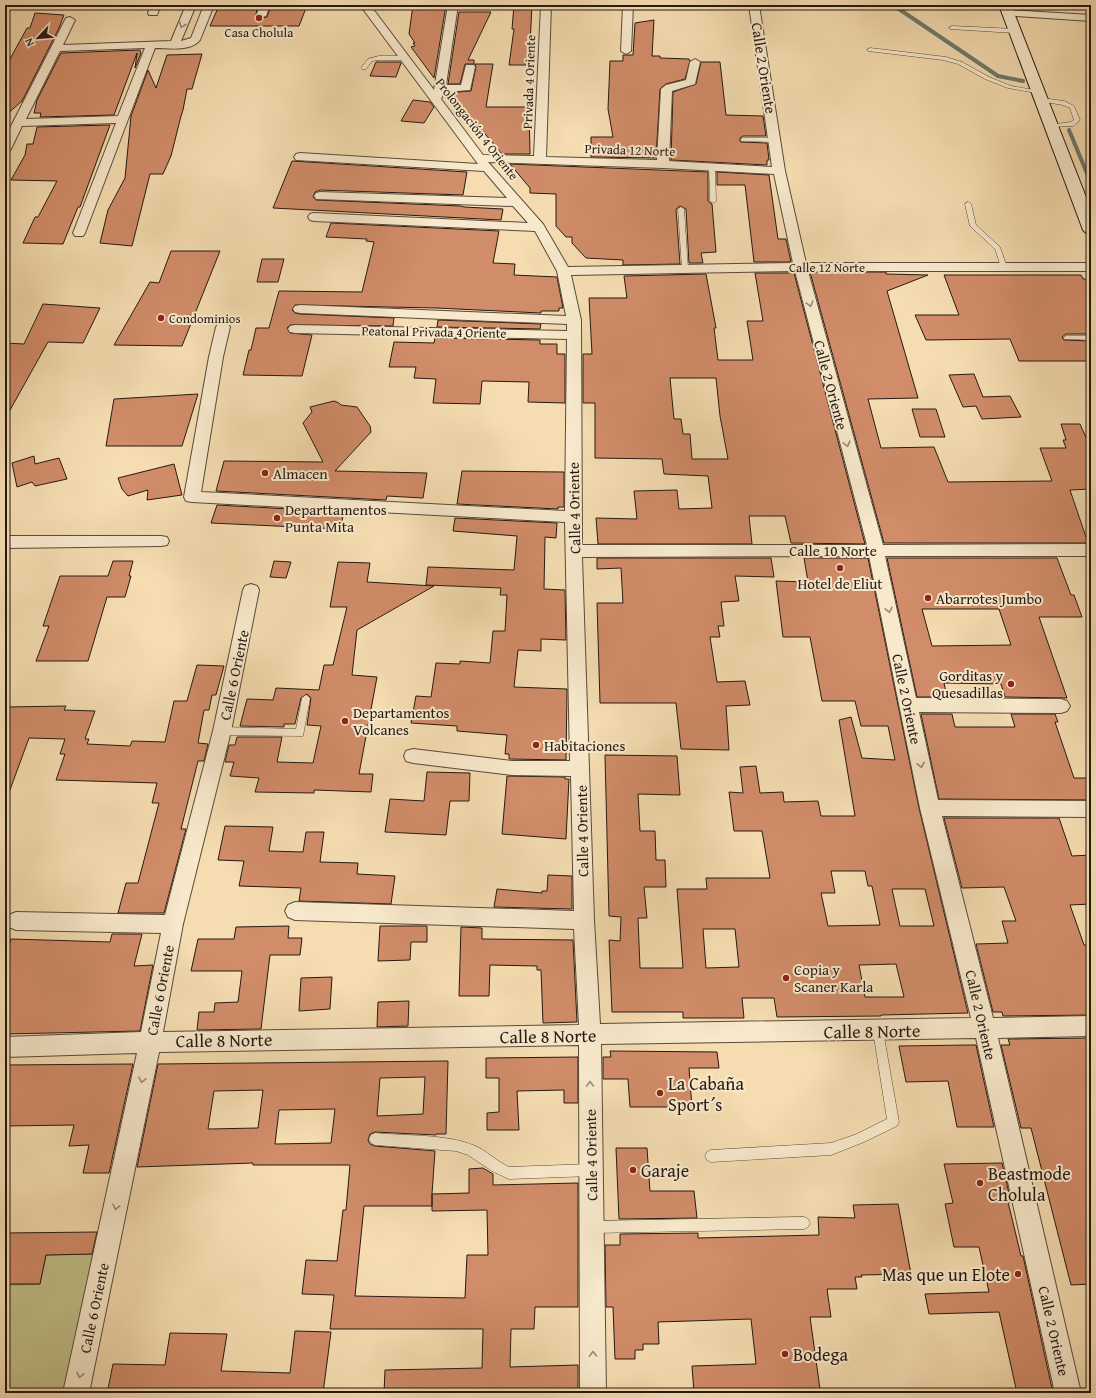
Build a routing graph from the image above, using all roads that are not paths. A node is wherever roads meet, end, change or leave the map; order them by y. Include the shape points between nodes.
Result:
1 (191, 5) edge
2 (209, 5) edge
3 (365, 5) edge
4 (453, 5) edge
5 (546, 5) edge
6 (628, 5) edge
7 (754, 5) edge
8 (1006, 9) edge
9 (1091, 18) edge
10 (70, 20) dead end
11 (952, 28) dead end
12 (1014, 31) junction
13 (151, 46) junction
14 (174, 46) junction
15 (55, 48) junction
16 (870, 50) dead end
17 (626, 51) dead end
18 (405, 58) junction
19 (695, 62) dead end
20 (470, 67) dead end
21 (364, 68) dead end
22 (438, 94) junction
23 (1039, 96) junction
24 (122, 119) junction
25 (18, 123) junction
26 (1051, 126) junction
27 (743, 140) dead end
28 (774, 140) junction
29 (5, 149) edge
30 (300, 157) dead end
31 (540, 161) junction
32 (484, 163) junction
33 (663, 164) junction
34 (712, 167) junction
35 (779, 170) junction
36 (320, 196) dead end
37 (713, 201) dead end
38 (517, 202) junction
39 (968, 204) dead end
40 (681, 209) dead end
41 (314, 217) dead end
42 (539, 227) junction
43 (1091, 230) edge
44 (79, 233) dead end
45 (800, 267) junction
46 (1004, 267) junction
47 (1091, 267) edge
48 (685, 269) junction
49 (564, 271) junction
50 (300, 309) dead end
51 (574, 320) junction
52 (223, 327) dead end
53 (295, 329) dead end
54 (574, 335) junction
55 (1066, 338) dead end
56 (1091, 338) edge
57 (573, 517) junction
58 (161, 541) dead end
59 (5, 542) edge
60 (876, 550) junction
61 (1091, 550) edge
62 (574, 551) junction
63 (251, 590) dead end
64 (306, 698) dead end
65 (908, 705) junction
66 (1062, 706) dead end
67 (222, 731) junction
68 (413, 756) dead end
69 (581, 770) junction
70 (930, 808) junction
71 (1091, 809) edge
72 (295, 911) dead end
73 (584, 920) junction
74 (16, 921) dead end
75 (173, 924) junction
76 (1091, 1026) edge
77 (985, 1029) junction
78 (878, 1031) junction
79 (590, 1036) junction
80 (150, 1042) junction
81 (5, 1047) edge
82 (375, 1139) dead end
83 (711, 1156) dead end
84 (591, 1170) junction
85 (804, 1223) dead end
86 (592, 1227) junction
87 (76, 1393) edge
88 (593, 1393) edge
89 (1068, 1393) edge

1 -> 14 street
2 - 14 street via 195,40
3 - 18 street, Prolongación 4 Oriente
4 - 22 street
5 - 31 street, Privada 4 Oriente
6 - 17 street
7 - 28 street, Calle 2 Oriente
8 - 9 street
8 - 12 main road
10 - 15 street
11 - 12 lane
12 - 23 main road
13 - 14 street
13 - 15 street
13 - 24 street
15 - 25 street
16 - 23 lane via 944,58 960,63 987,78
18 - 21 lane via 370,60
18 - 22 street, Prolongación 4 Oriente
19 - 33 street via 691,82 667,89
20 - 22 street via 466,88
22 - 32 street, Prolongación 4 Oriente
23 - 26 main road
23 - 26 lane via 1064,102 1072,107 1077,120 1073,124
24 - 25 street
24 - 44 street
25 - 29 street
26 - 43 main road
27 - 28 lane
28 - 35 street, Calle 2 Oriente
30 - 32 street, Privada 12 Norte
31 - 32 street, Privada 12 Norte
31 - 33 street, Privada 12 Norte
32 - 38 street, Prolongación 4 Oriente
33 - 34 street, Privada 12 Norte
34 - 35 street, Privada 12 Norte
34 - 37 lane
35 - 45 street, Calle 2 Oriente
36 - 38 street
38 - 42 street, Prolongación 4 Oriente
39 - 46 lane via 974,226 998,248
40 - 48 lane
41 - 42 street
42 - 49 street, Prolongación 4 Oriente
45 - 46 street, Calle 12 Norte
45 - 48 street, Calle 12 Norte
45 -> 60 street, Calle 2 Oriente
46 - 47 street, Calle 12 Norte
48 - 49 street, Calle 12 Norte
49 - 51 street, Calle 4 Oriente
50 - 51 street
51 - 54 street, Calle 4 Oriente
52 - 57 street via 192,497
53 - 54 street, Peatonal Privada 4 Oriente
54 - 57 street, Calle 4 Oriente
55 - 56 lane
57 - 62 street, Calle 4 Oriente
58 - 59 street
60 - 61 street, Calle 10 Norte
60 - 62 street, Calle 10 Norte
60 -> 65 street, Calle 2 Oriente
62 - 69 street, Calle 4 Oriente
63 - 67 street, Calle 6 Oriente
64 - 67 lane via 300,732
65 - 66 street
65 -> 70 street, Calle 2 Oriente
67 - 75 street, Calle 6 Oriente
68 - 69 street via 512,768
69 - 73 street, Calle 4 Oriente
70 - 71 street
70 - 77 street, Calle 2 Oriente
72 - 73 street
73 - 79 street, Calle 4 Oriente
74 - 75 street
75 - 80 street, Calle 6 Oriente
76 - 77 street, Calle 8 Norte
77 - 78 street, Calle 8 Norte
77 - 89 street, Calle 2 Oriente
78 - 79 street, Calle 8 Norte
78 - 83 lane via 893,1122 831,1149
79 - 80 street, Calle 8 Norte
84 -> 79 street, Calle 4 Oriente
80 - 81 street, Calle 8 Norte
80 -> 87 street, Calle 6 Oriente
82 - 84 lane via 456,1145 471,1150 509,1173
84 - 86 street, Calle 4 Oriente
85 - 86 lane
88 -> 86 street, Calle 4 Oriente

